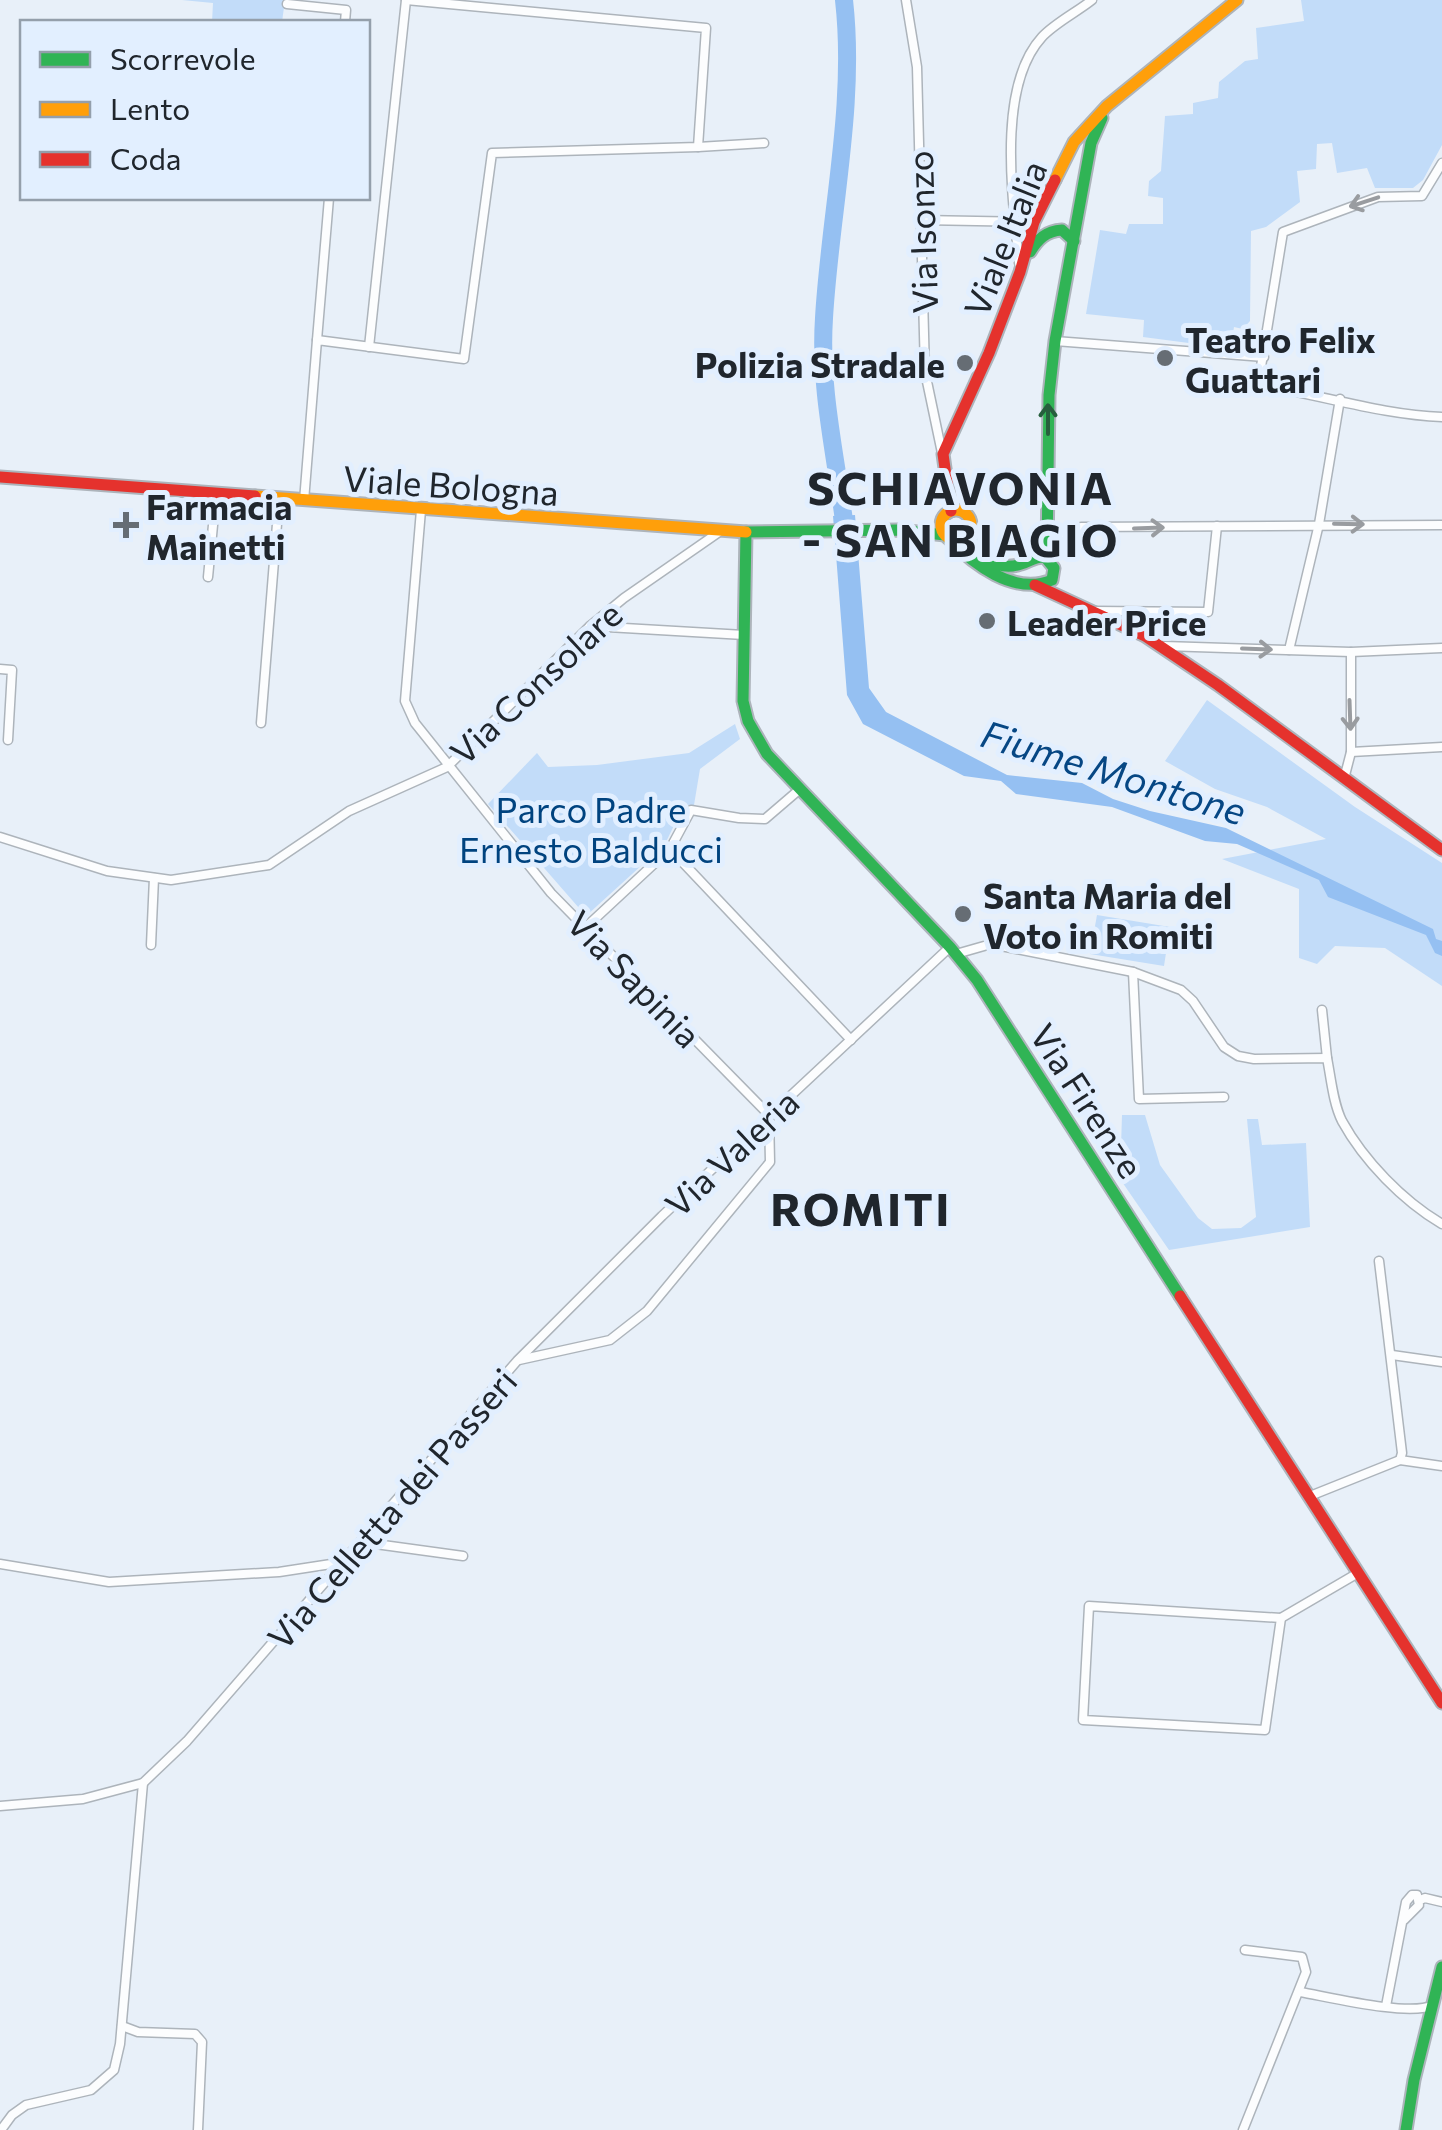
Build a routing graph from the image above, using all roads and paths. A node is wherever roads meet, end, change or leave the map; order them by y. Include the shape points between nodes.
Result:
1 (406, 0) edge
2 (906, 0) edge
3 (1092, 0) edge
4 (1237, 0) edge
5 (288, 4) dead end
6 (345, 20) edge
7 (1106, 106) junction
8 (764, 143) dead end
9 (698, 146) junction
10 (1442, 163) edge
11 (1059, 170) junction
12 (1084, 181) junction
13 (329, 200) edge
14 (1015, 219) junction
15 (921, 220) junction
16 (1034, 222) junction
17 (1074, 241) junction
18 (1020, 272) junction
19 (318, 340) junction
20 (1055, 341) junction
21 (370, 346) junction
22 (1264, 357) junction
23 (1340, 399) junction
24 (1442, 417) edge
25 (944, 462) junction
26 (0, 477) edge
27 (216, 494) junction
28 (279, 499) junction
29 (304, 501) junction
30 (948, 509) junction
31 (421, 510) junction
32 (1319, 524) junction
33 (1442, 525) edge
34 (1217, 526) junction
35 (722, 530) junction
36 (895, 530) junction
37 (972, 530) junction
38 (746, 532) junction
39 (946, 537) junction
40 (1050, 560) junction
41 (208, 576) dead end
42 (1054, 578) junction
43 (1035, 585) junction
44 (1076, 604) junction
45 (1092, 610) junction
46 (590, 626) junction
47 (744, 635) junction
48 (1159, 646) junction
49 (1442, 648) edge
50 (1289, 650) junction
51 (1350, 652) junction
52 (0, 669) edge
53 (261, 723) dead end
54 (8, 740) dead end
55 (1442, 747) edge
56 (1350, 752) junction
57 (447, 767) junction
58 (1344, 778) junction
59 (800, 789) junction
60 (0, 838) edge
61 (670, 849) junction
62 (1442, 850) edge
63 (154, 878) junction
64 (586, 926) junction
65 (151, 945) dead end
66 (953, 950) junction
67 (1133, 972) junction
68 (1322, 1010) dead end
69 (851, 1040) junction
70 (1327, 1058) junction
71 (1224, 1097) dead end
72 (769, 1116) junction
73 (1442, 1224) edge
74 (1379, 1261) dead end
75 (1392, 1354) junction
76 (517, 1361) junction
77 (1442, 1362) edge
78 (1400, 1460) junction
79 (1442, 1466) edge
80 (1310, 1496) junction
81 (361, 1542) junction
82 (463, 1556) dead end
83 (344, 1562) junction
84 (0, 1564) edge
85 (1358, 1573) junction
86 (1282, 1618) junction
87 (1442, 1703) edge
88 (143, 1783) junction
89 (0, 1806) edge
90 (1442, 1902) edge
91 (1245, 1950) dead end
92 (1442, 1967) edge
93 (1300, 1992) junction
94 (1432, 2005) junction
95 (1386, 2006) junction
96 (1405, 2010) junction
97 (122, 2026) junction
98 (1426, 2030) junction
99 (1, 2130) edge
100 (198, 2130) edge
101 (1243, 2130) edge
102 (1406, 2130) edge

1 - 9 street via 706,28
1 - 21 street
2 - 15 street, Via Isonzo via 917,67
3 - 14 street via 1042,37 1019,77
4 - 7 main road, Viale Italia
5 - 6 street via 346,10
7 - 11 main road, Viale Italia
7 - 12 main road
8 - 9 street
9 - 21 street via 492,154 464,359
10 -> 22 street via 1422,196 1378,197 1283,232
11 - 12 main road via 1071,167
11 - 16 main road, Viale Italia
12 - 17 main road
13 - 19 street
14 - 15 street
14 - 16 street
14 - 18 street
15 - 25 street, Via Isonzo via 925,372
16 - 18 main road, Viale Italia
17 - 18 main road via 1062,230 1038,238
17 - 20 main road
18 - 25 main road, Viale Italia
19 - 21 street
19 - 29 street
20 - 22 street
40 -> 20 main road via 1048,395
22 - 23 street via 1258,385
23 - 24 street
23 - 32 street
25 - 30 main road, Viale Italia
26 - 27 main road, Viale Bologna
27 - 28 main road, Viale Bologna
27 - 41 street
28 - 29 main road, Viale Bologna
28 - 53 street
29 - 31 main road, Viale Bologna
30 - 36 main road, Viale Bologna
30 - 37 main road via 966,513
30 - 39 main road via 941,525
31 - 35 main road, Viale Bologna
31 - 57 street, Via Sapinia via 406,701
32 -> 33 street
32 - 34 street
32 - 50 street
40 -> 34 street via 1056,538 1081,527
34 - 45 street via 1208,612
35 - 38 main road, Viale Bologna
35 - 46 street, Via Consolare
36 - 38 main road, Viale Bologna
36 - 39 main road, Viale Bologna
37 - 39 main road via 962,540
37 - 40 main road via 992,562
38 - 47 main road, Via Firenze
39 - 43 main road via 978,566
40 - 42 main road
42 - 43 main road
42 - 44 main road
43 - 44 main road
44 - 45 main road
45 - 48 main road
46 - 47 street
46 - 57 street, Via Consolare
47 - 59 main road, Via Firenze via 748,721
48 -> 50 street
48 - 58 main road
49 - 51 street
50 - 51 street
51 -> 56 street
52 - 54 street via 12,670
55 - 56 street
56 - 58 street
57 - 63 street, Via Consolare via 349,811 269,865
57 - 64 street, Via Sapinia
58 - 62 main road
59 - 61 street via 765,818 691,810
59 - 66 main road, Via Firenze
60 - 63 street, Via Consolare
61 - 64 street
61 - 69 street
63 - 65 street
64 - 72 street, Via Sapinia
66 - 67 street via 992,944
66 - 69 street, Via Valeria
66 - 80 main road, Via Firenze
67 - 70 street via 1193,1000 1224,1047 1238,1056
67 - 71 street via 1140,1099
68 - 70 street
69 - 72 street, Via Valeria
70 - 73 street via 1341,1119 1368,1158 1415,1207
72 - 76 street, Via Valeria
72 - 76 street, Via Celletta dei Passeri via 770,1162 647,1311 610,1340
74 - 75 street
75 - 77 street
75 - 78 street
76 - 81 street, Via Celletta dei Passeri
78 - 79 street
78 - 80 street
80 - 85 main road, Via Firenze
81 - 82 street
81 - 83 street, Via Celletta dei Passeri
83 - 84 street via 310,1570 110,1582
83 - 88 street, Via Celletta dei Passeri
85 - 86 street
85 - 87 main road, Via Firenze
86 - 86 street via 1089,1606 1084,1720 1265,1730
88 - 89 street, Via Celletta dei Passeri via 83,1799
88 - 97 street
90 - 95 street via 1420,1900 1404,1920
91 - 93 street via 1302,1957
92 - 94 main road
93 - 95 street
93 - 101 street
94 - 96 street
94 - 98 main road
95 - 96 street
96 - 98 street
97 - 99 street via 114,2070 92,2090 26,2105
97 - 100 street via 194,2034 202,2042
98 - 102 main road

